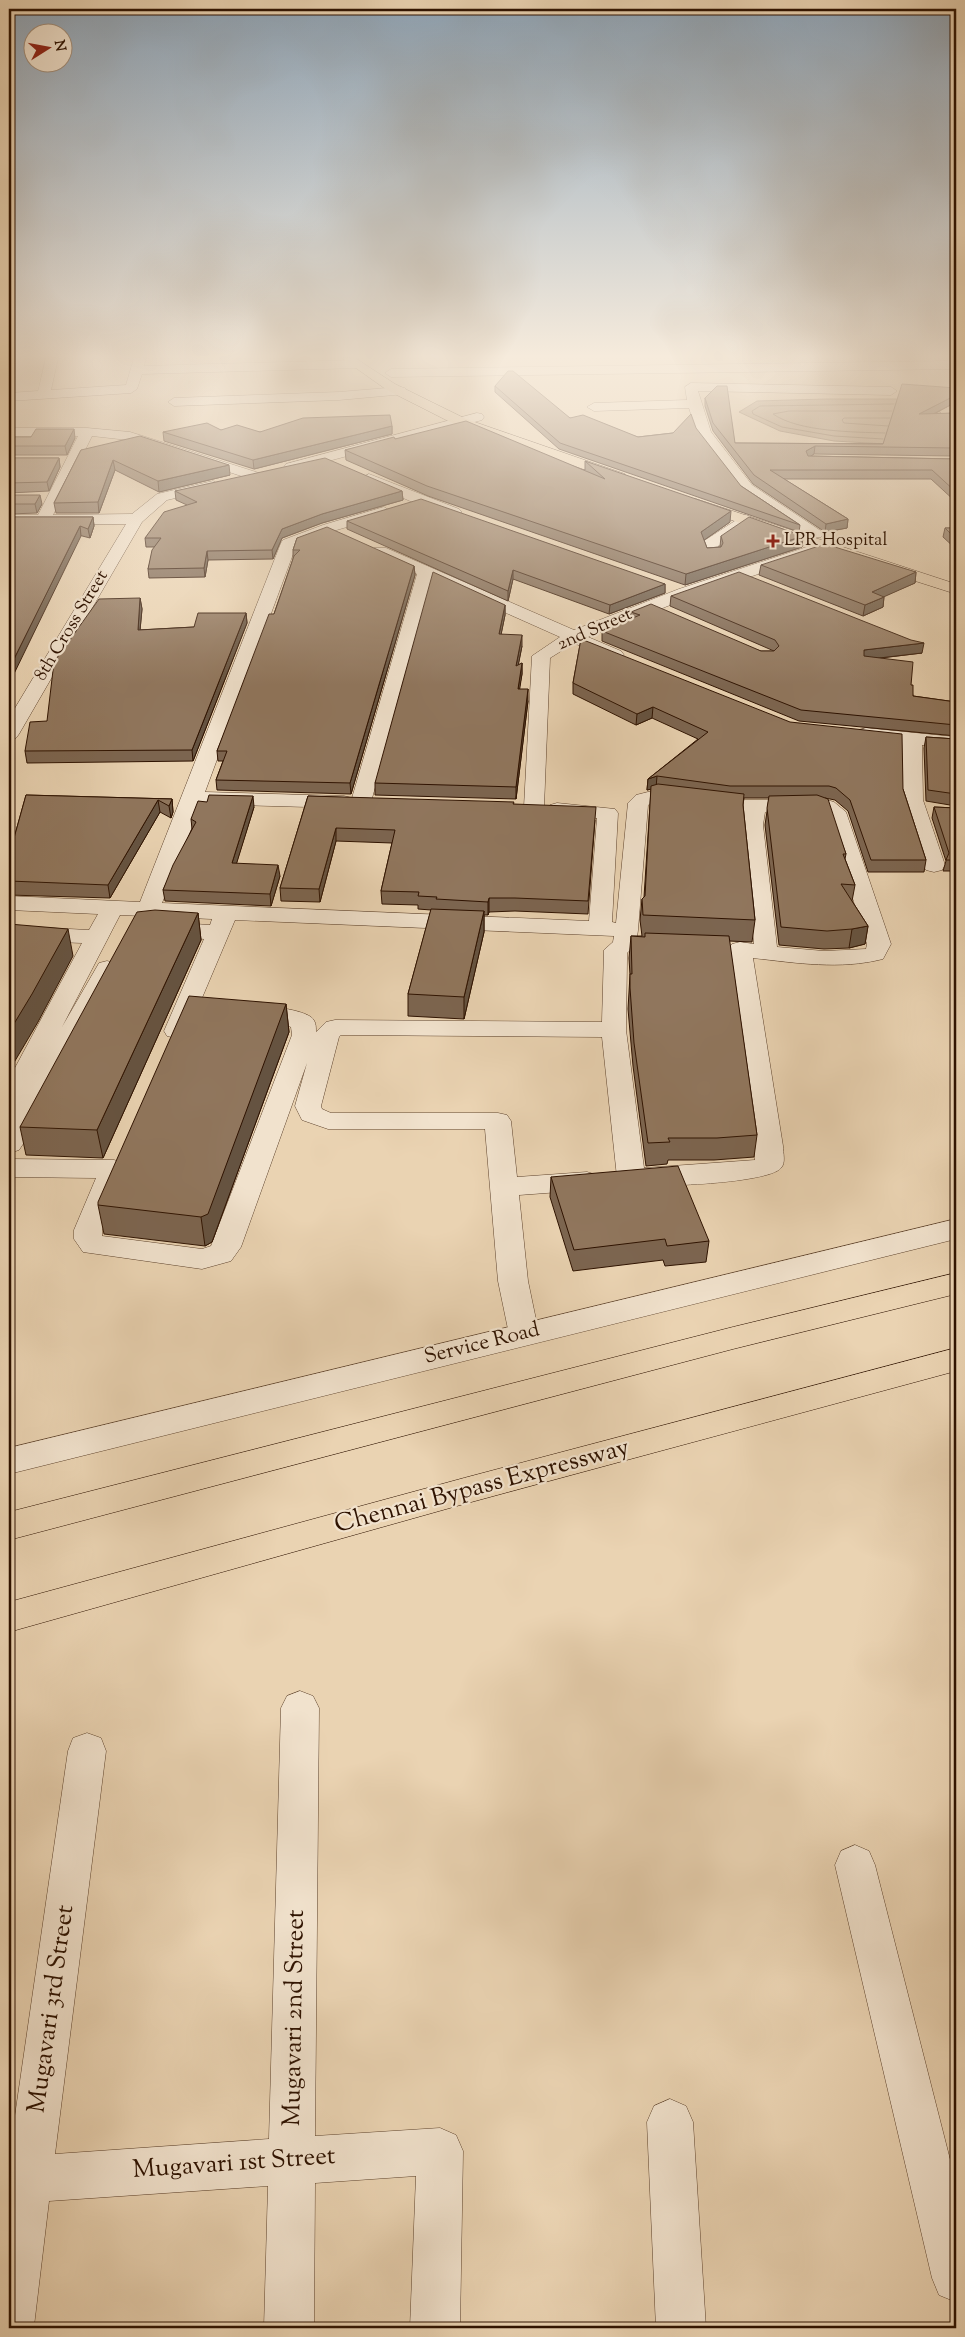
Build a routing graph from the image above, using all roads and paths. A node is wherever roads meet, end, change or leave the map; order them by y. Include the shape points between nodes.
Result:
1 (71, 467) edge
2 (233, 467) edge
3 (291, 467) edge
4 (346, 467) edge
5 (604, 467) edge
6 (609, 467) edge
7 (731, 467) edge
8 (282, 469) edge
9 (37, 498) edge
10 (55, 498) junction
11 (422, 501) junction
12 (469, 517) edge
13 (44, 519) junction
14 (136, 519) junction
15 (9, 520) edge
16 (746, 520) junction
17 (328, 528) junction
18 (819, 540) junction
19 (840, 541) joint
20 (712, 554) edge
21 (426, 572) junction
22 (739, 575) junction
23 (956, 578) edge
24 (666, 586) edge
25 (766, 586) edge
26 (956, 589) edge
27 (685, 593) junction
28 (650, 606) junction
29 (668, 614) edge
30 (572, 637) junction
31 (635, 663) edge
32 (11, 727) edge
33 (845, 732) edge
34 (912, 739) junction
35 (956, 743) edge
36 (194, 798) junction
37 (755, 806) junction
38 (916, 809) junction
39 (940, 811) edge
40 (934, 865) dead end
41 (11, 907) edge
42 (149, 908) junction
43 (223, 922) junction
44 (113, 929) junction
45 (600, 930) junction
46 (9, 933) edge
47 (632, 940) junction
48 (766, 952) junction
49 (185, 1010) junction
50 (614, 1030) junction
51 (165, 1054) edge
52 (9, 1103) edge
53 (9, 1144) edge
54 (9, 1168) edge
55 (631, 1177) junction
56 (504, 1187) junction
57 (956, 1229) edge
58 (956, 1283) edge
59 (524, 1334) junction
60 (956, 1359) edge
61 (9, 1461) edge
62 (9, 1526) edge
63 (9, 1618) edge
64 (300, 1708) dead end
65 (87, 1751) dead end
66 (855, 1865) dead end
67 (670, 2122) dead end
68 (292, 2160) junction
69 (28, 2179) junction
70 (956, 2278) edge
71 (9, 2326) edge
72 (289, 2328) edge
73 (434, 2328) edge
74 (681, 2328) edge

1 - 10 street
2 - 14 street, 8th Cross Street via 259,475 162,497
3 - 8 street
4 - 11 street
5 - 6 main road via 635,477
7 - 18 street via 747,488
9 - 10 street
10 - 13 street
11 - 12 street
11 - 17 street
13 - 14 street
13 - 15 street
14 - 32 street, 8th Cross Street
16 - 18 main road
16 - 18 main road via 686,494
16 - 20 street via 710,544
17 - 21 street
17 - 36 street via 289,543
18 - 19 street, 2nd Street
18 - 22 street, 2nd Street
18 - 26 main road
19 - 23 main road
21 - 30 street
21 - 36 street via 370,803
22 - 25 street
22 - 27 street, 2nd Street
24 - 27 street
27 - 28 street, 2nd Street
28 - 29 street
28 - 30 street, 2nd Street
30 - 31 street
30 - 45 street, 2nd Street via 541,656 524,807 608,813
33 - 34 street
34 - 35 street
34 - 38 street
36 - 42 street
37 - 47 street via 729,806 656,796 643,798 638,803
37 - 48 street via 753,825
37 - 48 street via 815,805 827,806 836,812 880,944 875,954 857,958 817,959
38 - 39 street
38 - 40 street
41 - 44 street
42 - 43 street
42 - 44 street
43 - 44 street via 153,929
43 - 45 street
43 - 49 street
44 - 46 street
44 - 52 street
44 - 53 street
45 - 47 street
47 - 50 street via 616,950
48 - 55 street via 730,949 770,1164 764,1168 740,1171
49 - 51 street
49 - 54 street via 289,1017 303,1023 305,1029 227,1247 221,1254 202,1258 93,1245 88,1239 88,1230 118,1160
50 - 55 street
50 - 56 street via 342,1027 330,1030 308,1106 311,1114 328,1121 498,1121
55 - 56 street
56 - 59 street via 513,1281
57 - 59 street, Service Road
58 - 62 main road
59 - 61 street, Service Road
60 - 63 main road, Chennai Bypass Expressway via 474,1488
64 - 68 street, Mugavari 2nd Street
65 - 69 street, Mugavari 3rd Street
66 - 70 street
67 - 74 street
68 - 69 street, Mugavari 1st Street
68 - 72 street, Mugavari 2nd Street
68 - 73 street, Mugavari 1st Street via 440,2151
69 - 71 street, Mugavari 3rd Street

